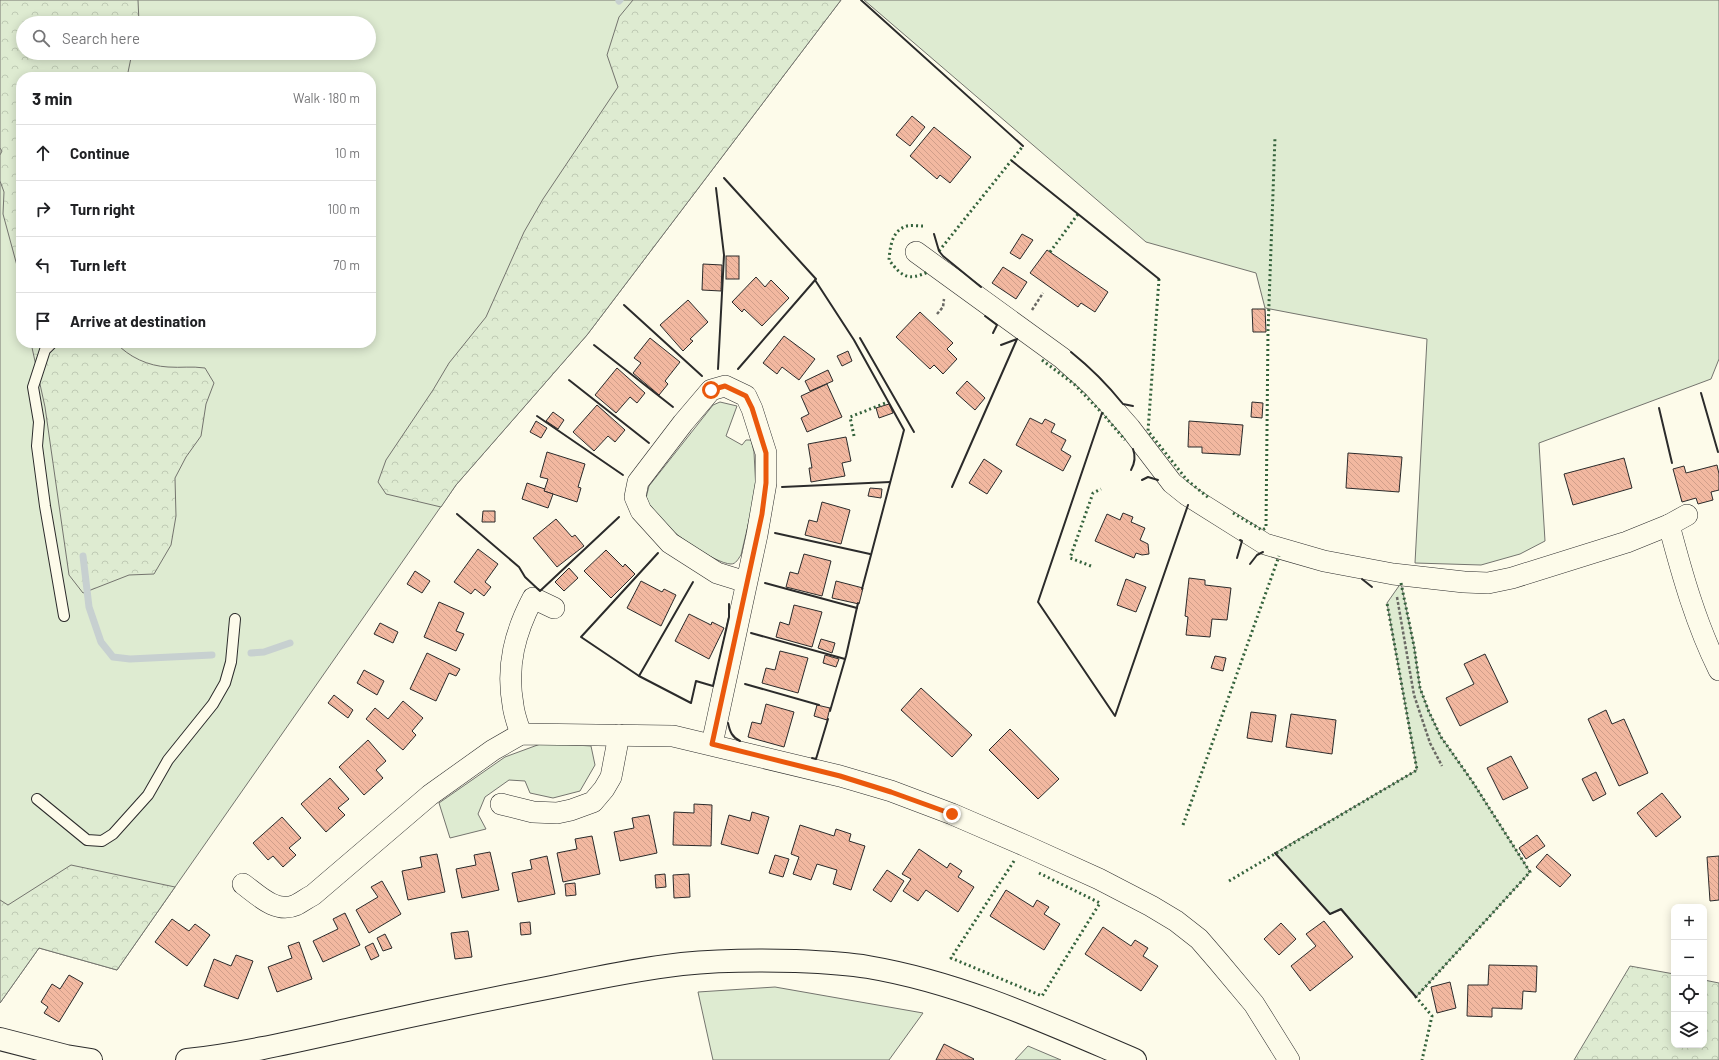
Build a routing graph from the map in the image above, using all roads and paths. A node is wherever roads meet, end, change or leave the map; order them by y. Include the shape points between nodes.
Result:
1 (916, 252) dead end
2 (47, 348) edge
3 (1687, 515) dead end
4 (1669, 525) junction
5 (1393, 574) junction
6 (746, 582) junction
7 (554, 608) dead end
8 (64, 616) dead end
9 (235, 619) dead end
10 (1719, 670) edge
11 (521, 734) junction
12 (619, 735) junction
13 (712, 744) junction
14 (1442, 766) dead end
15 (37, 799) dead end
16 (501, 804) dead end
17 (243, 884) dead end
18 (0, 1039) edge
19 (91, 1060) edge
20 (187, 1060) edge
21 (1135, 1060) edge
22 (1289, 1060) edge

1 - 5 street via 1062,358 1094,387 1130,428 1172,483 1187,496 1265,544 1324,561
2 - 8 lane via 33,387 39,422 37,446 45,506
3 - 4 street
4 - 5 street via 1627,542 1488,583
4 - 10 street via 1696,615
5 - 14 path via 1414,695 1430,743
6 - 6 street via 717,572 670,543 640,511 635,496 638,482 693,411 711,390 725,386 746,396 766,453 762,514
6 - 13 street
7 - 11 street via 533,598 521,620 513,652 510,681 513,706
9 - 15 lane via 231,662 216,699 168,760 148,795 113,834 102,841 87,840
11 - 12 street
11 - 17 street via 493,750 436,791 312,895 295,906 277,907
12 - 13 street via 673,736
12 - 16 street via 611,777 593,802 557,813 533,812
13 - 22 street via 840,776 952,814 1099,879 1151,906 1199,939 1254,1004
18 - 19 main road
20 - 21 main road via 269,1047 401,1017 639,970 726,961 774,961 866,966 911,976 1012,1008

